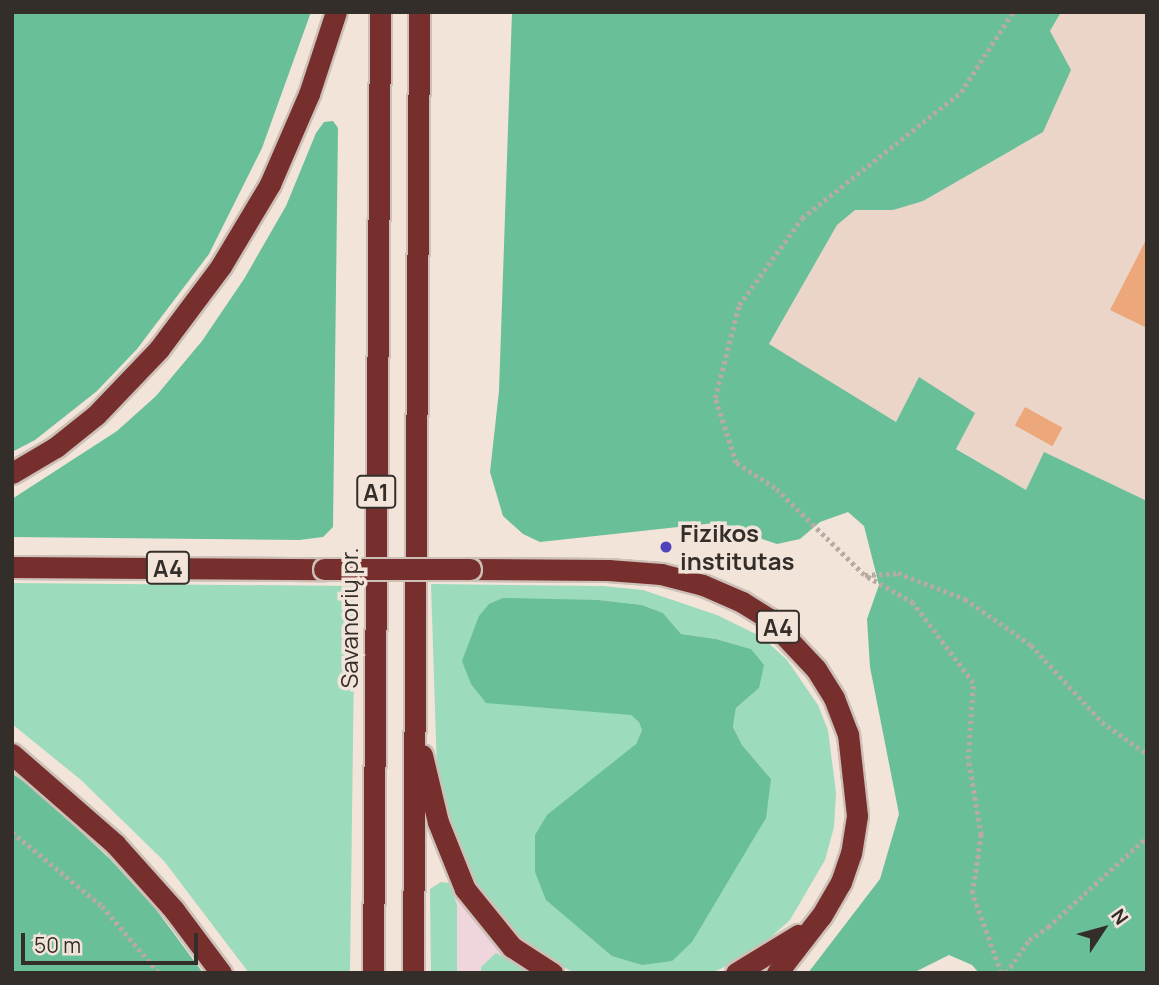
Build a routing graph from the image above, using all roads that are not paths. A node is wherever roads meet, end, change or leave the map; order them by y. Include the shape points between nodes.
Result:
1 (336, 12) edge
2 (380, 12) edge
3 (419, 12) edge
4 (12, 473) edge
5 (12, 567) edge
6 (414, 721) junction
7 (12, 754) edge
8 (821, 916) junction
9 (221, 973) edge
10 (373, 973) edge
11 (414, 973) edge
12 (552, 973) edge
13 (736, 973) edge
14 (777, 973) edge

1 - 4 highway via 309,94 270,184 220,265 159,349 96,415 56,447
2 - 10 highway, Savanorių pr. / A1
3 - 6 highway, A1
5 - 8 highway, A4, bridge via 608,570 661,574 703,585 768,618 792,640 834,698 848,734 857,816 841,882
6 - 11 highway, A1
6 - 12 highway via 438,822 465,889 512,947
7 - 9 highway via 115,844 174,910
8 - 13 highway via 785,945
8 - 14 highway, A4

